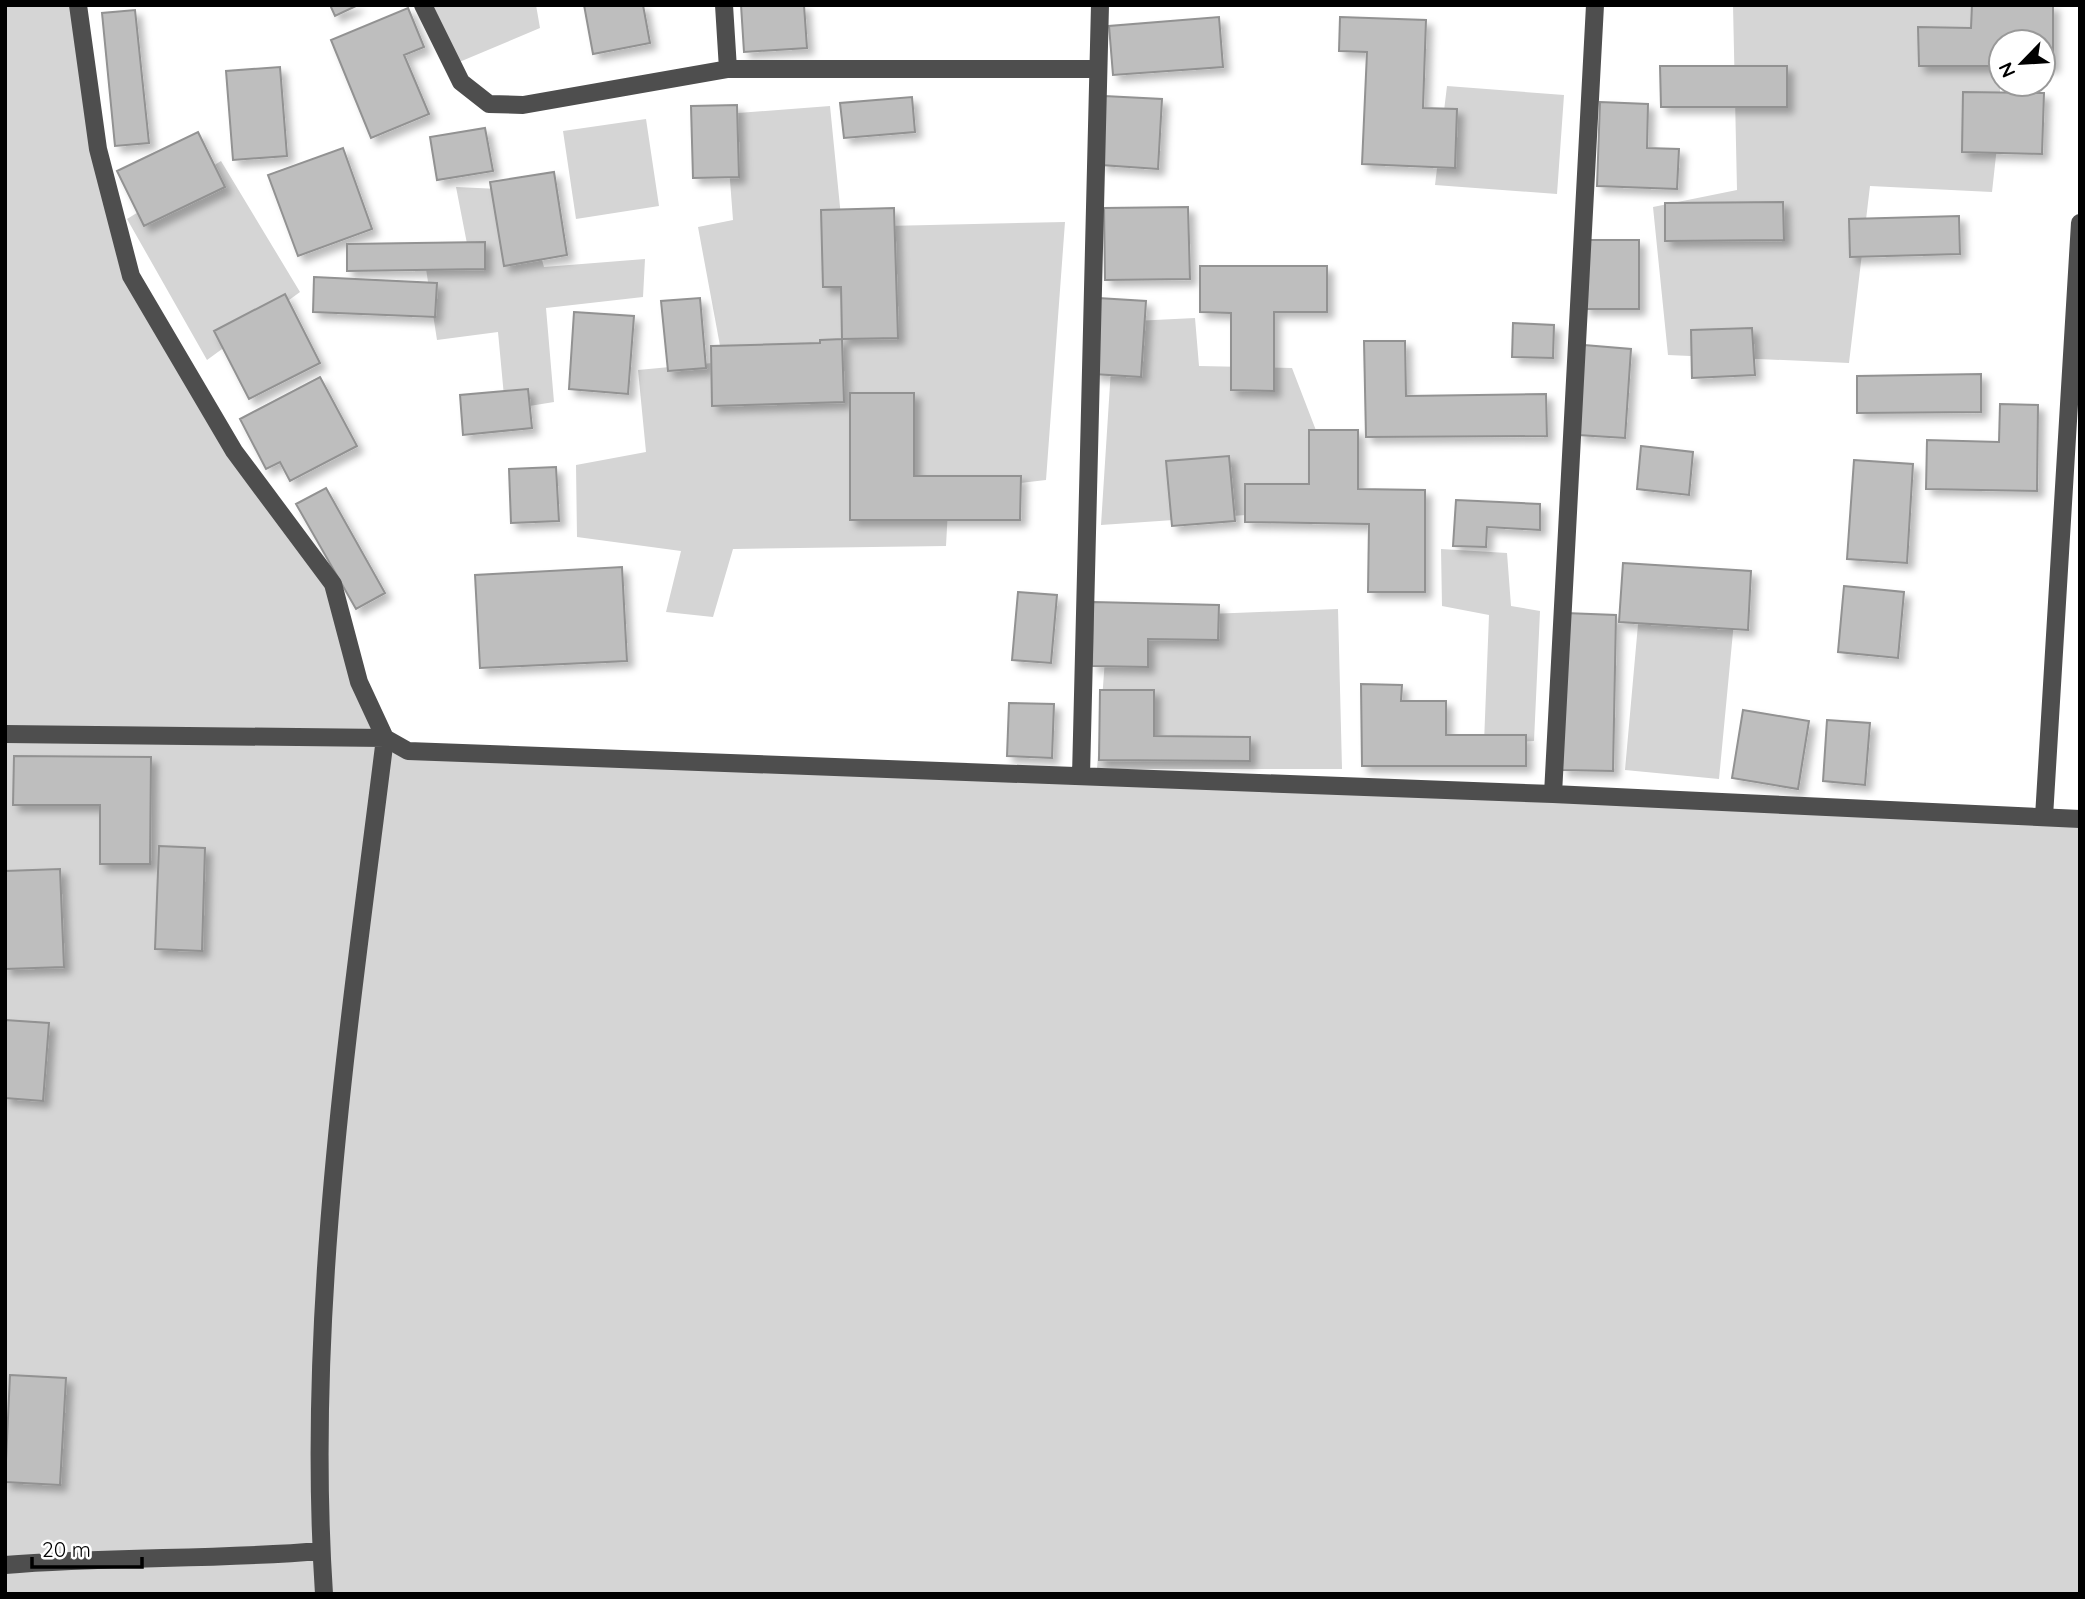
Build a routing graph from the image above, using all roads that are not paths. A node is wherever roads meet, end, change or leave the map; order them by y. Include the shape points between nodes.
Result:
1 (78, 5) edge
2 (423, 5) edge
3 (724, 5) edge
4 (1100, 5) edge
5 (1595, 5) edge
6 (728, 69) junction
7 (1098, 69) junction
8 (2080, 223) edge
9 (5, 734) edge
10 (385, 738) junction
11 (1081, 776) junction
12 (1553, 794) junction
13 (2044, 817) junction
14 (2080, 819) edge
15 (321, 1551) junction
16 (5, 1565) edge
17 (324, 1594) edge

1 - 10 street via 98,149 131,276 234,451 333,584 359,682
2 - 6 street via 461,82 489,104 523,105
3 - 6 street
4 - 7 street
5 - 12 street
6 - 7 street
7 - 11 street
8 - 13 street
9 - 10 street
10 - 11 street via 408,751
10 - 15 street via 339,1114 321,1343
11 - 12 street
12 - 13 street
13 - 14 street
15 - 16 street
15 - 17 street

